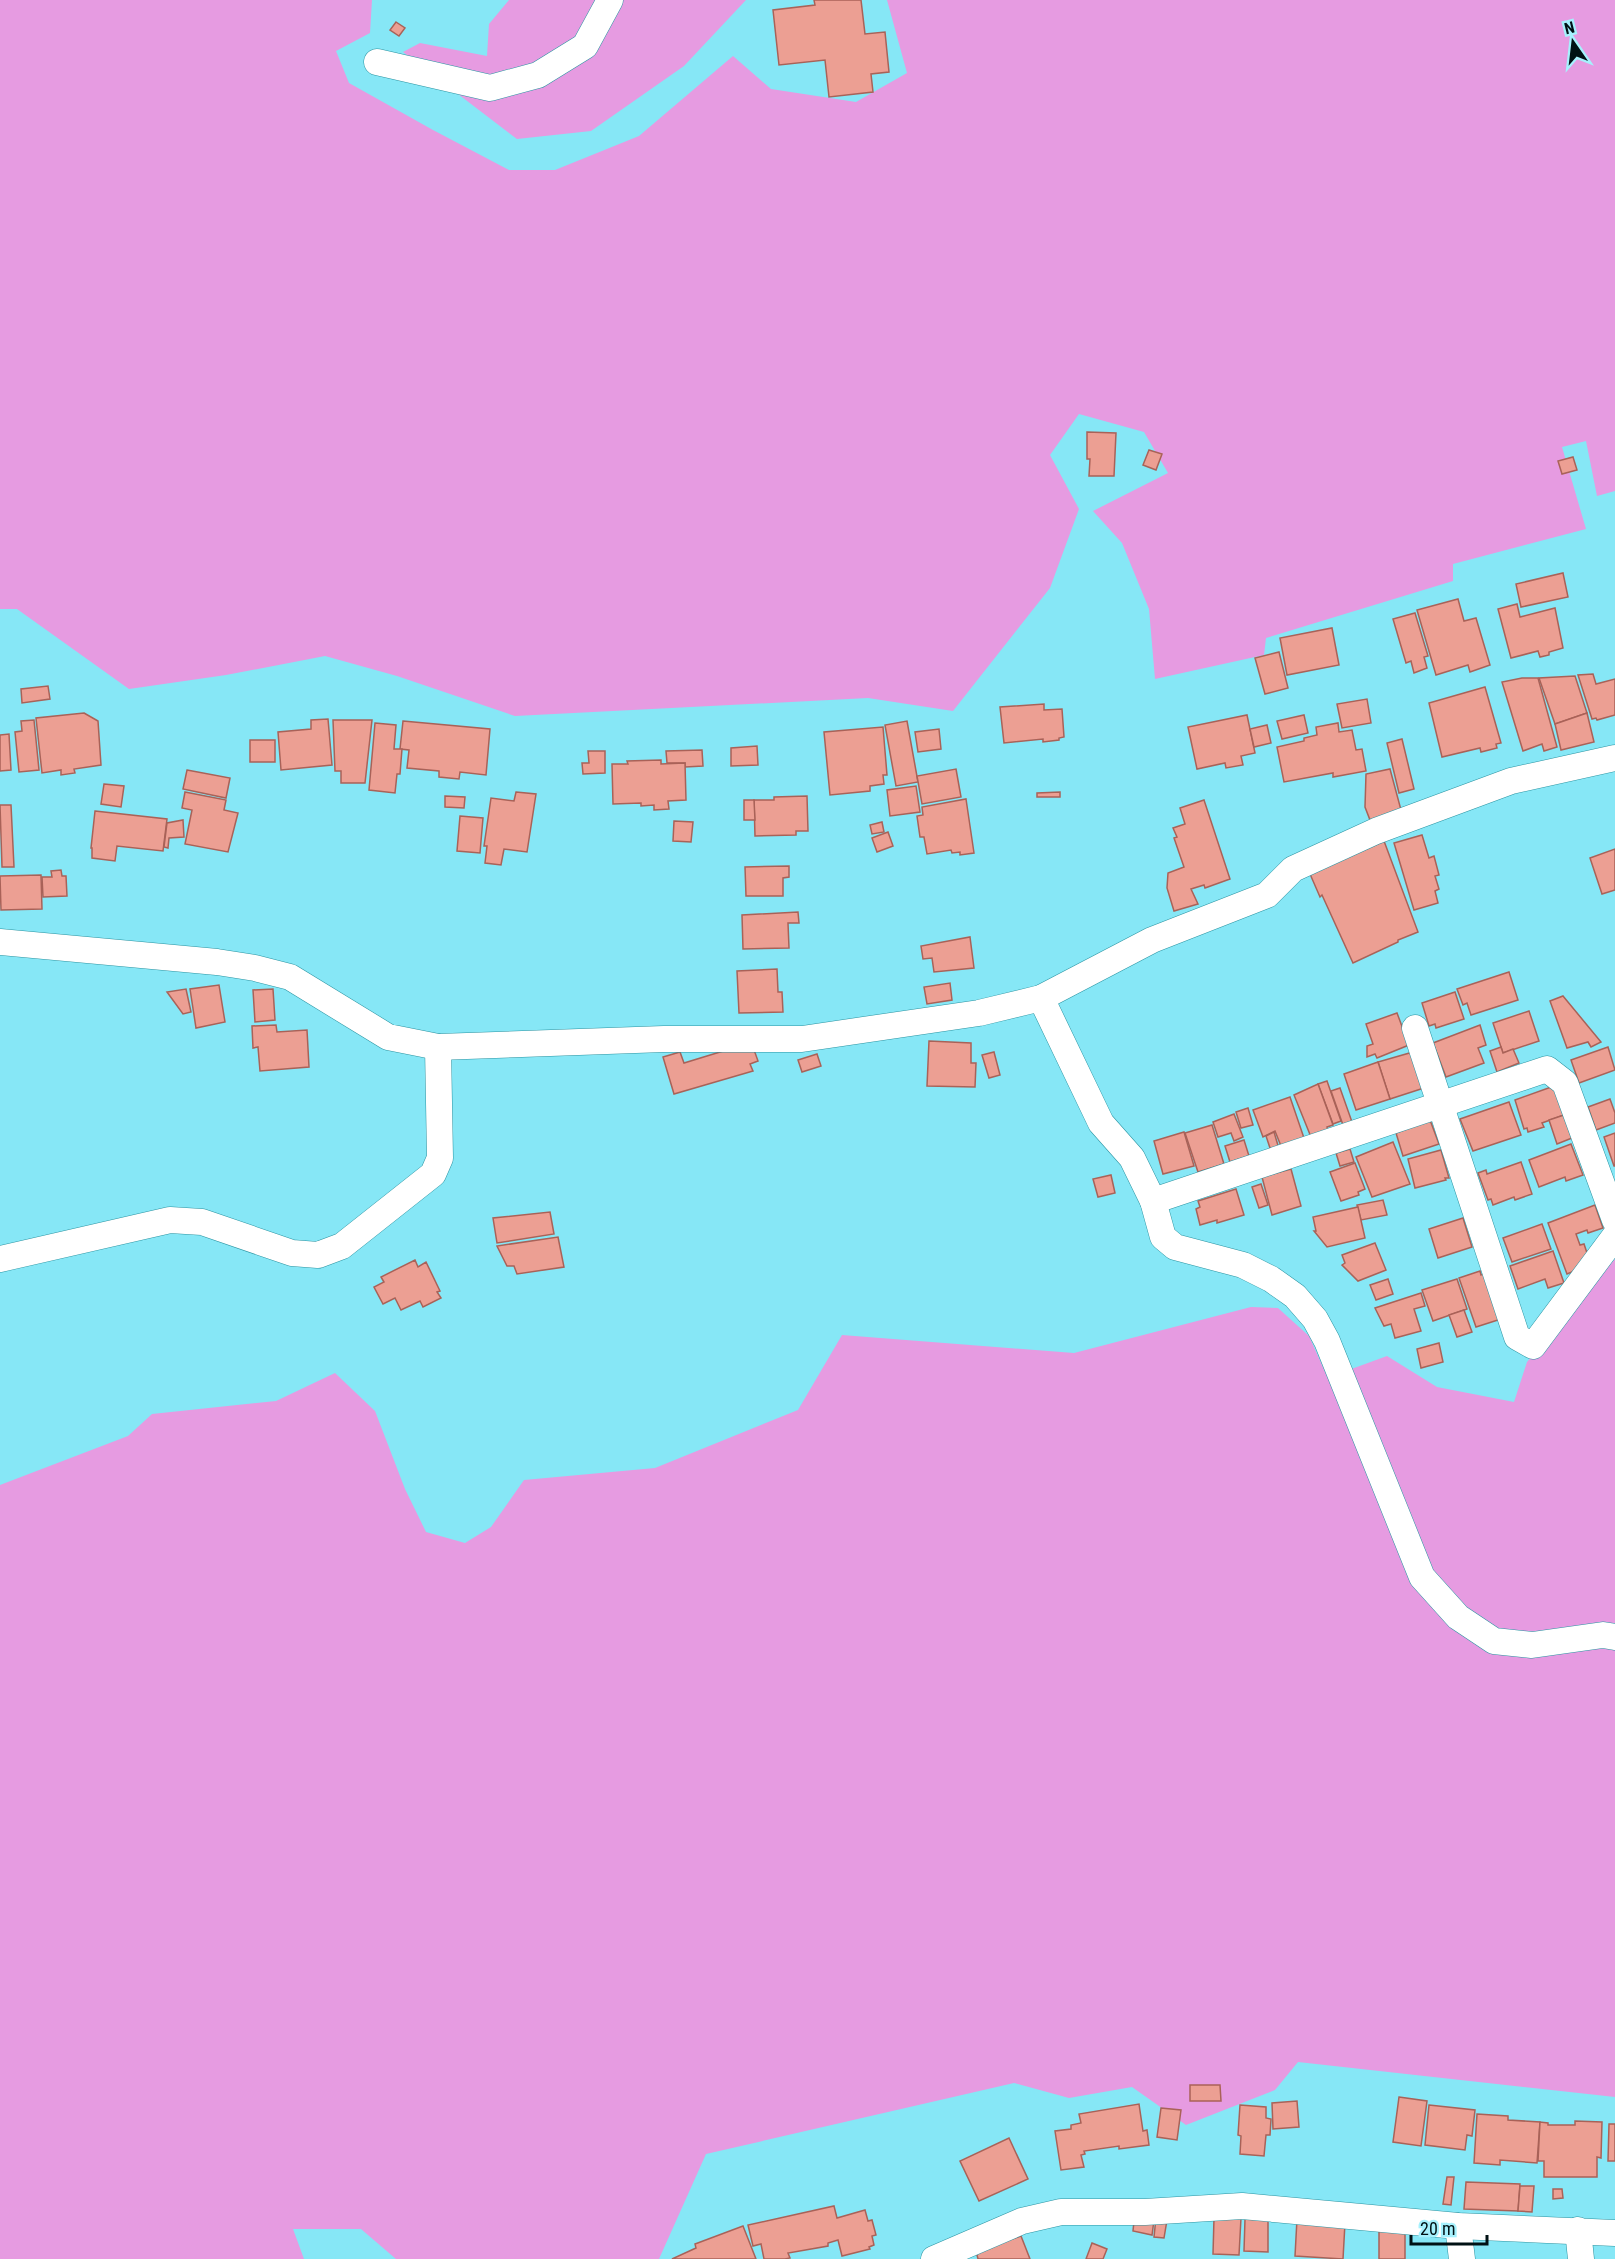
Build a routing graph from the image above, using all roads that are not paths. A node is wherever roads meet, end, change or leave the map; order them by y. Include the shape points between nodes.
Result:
1 (610, 0) edge
2 (377, 62) dead end
3 (1615, 758) edge
4 (0, 942) edge
5 (1041, 998) junction
6 (1415, 1028) dead end
7 (438, 1047) junction
8 (1440, 1104) junction
9 (1153, 1200) junction
10 (1615, 1220) edge
11 (1615, 1236) edge
12 (0, 1259) edge
13 (1615, 1637) edge
14 (1458, 2226) junction
15 (1578, 2230) junction
16 (1615, 2232) edge
17 (934, 2259) edge
18 (1462, 2259) edge
19 (1581, 2259) edge

1 - 2 street via 585,46 538,75 490,88
3 - 5 street via 1511,781 1376,831 1293,869 1267,894 1152,940
4 - 7 street via 217,962 290,977 388,1037
5 - 7 street via 979,1013 802,1039 664,1039
5 - 9 street via 1101,1123 1132,1158
6 - 8 street
7 - 12 street via 440,1158 432,1174 342,1246 318,1255 292,1253 202,1222 170,1220
8 - 9 street
8 - 10 street via 1547,1069 1565,1083
8 - 11 street via 1517,1337 1533,1346
9 - 13 street via 1163,1237 1175,1248 1243,1265 1271,1279 1315,1319 1422,1577 1458,1617 1494,1641 1532,1645 1603,1635
14 - 15 street
14 - 17 street via 1242,2206 1061,2212 1022,2221
14 - 18 street
15 - 16 street
15 - 19 street

